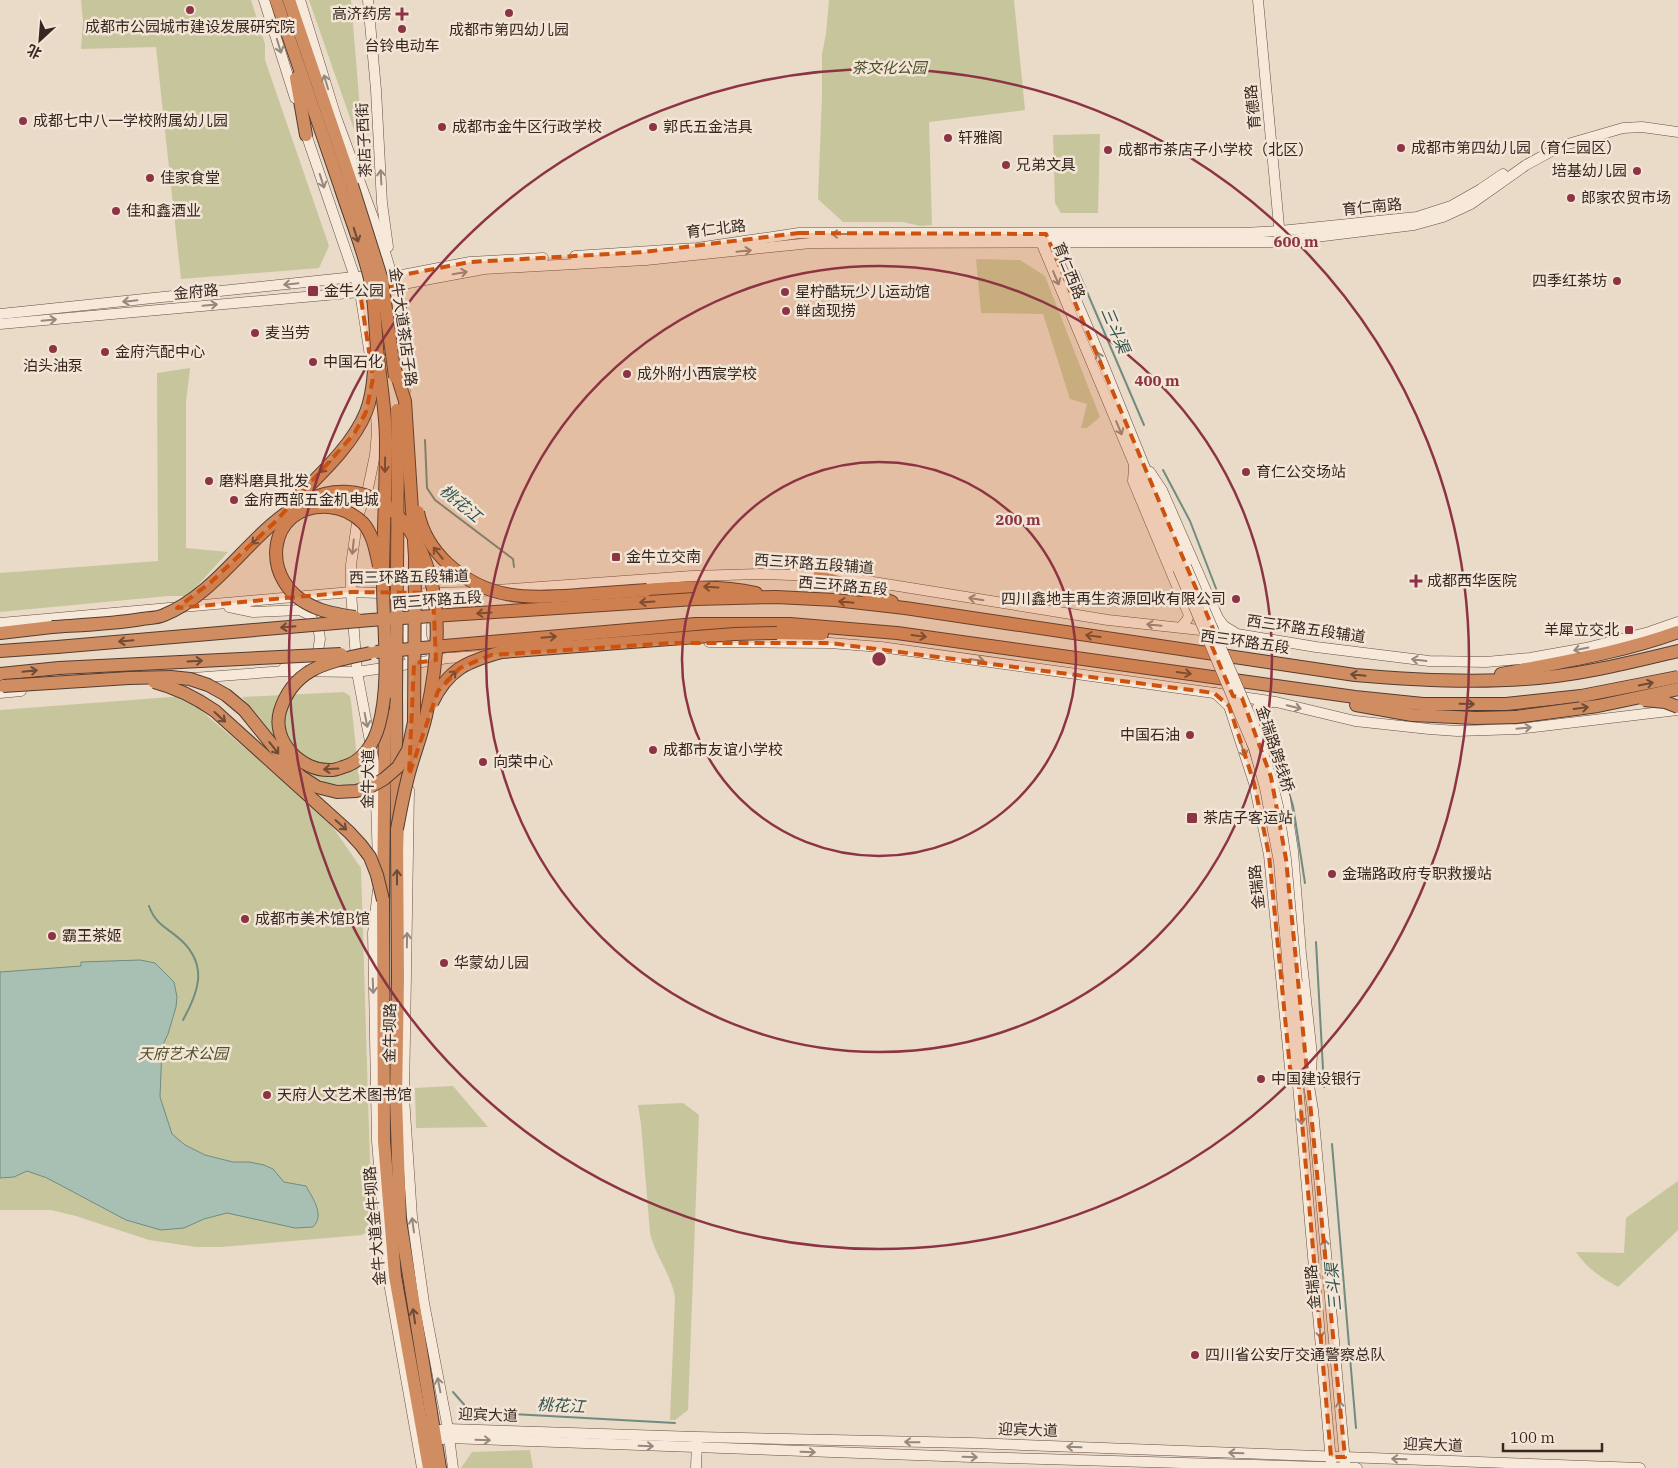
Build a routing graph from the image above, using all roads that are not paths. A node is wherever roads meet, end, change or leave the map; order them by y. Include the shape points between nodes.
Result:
1 (264, 0) edge
2 (276, 0) edge
3 (289, 0) edge
4 (296, 0) edge
5 (300, 0) edge
6 (368, 0) edge
7 (1258, 0) edge
8 (288, 37) junction
9 (315, 80) junction
10 (1678, 126) edge
11 (1678, 132) edge
12 (306, 135) junction
13 (347, 187) junction
14 (1280, 236) junction
15 (1045, 239) junction
16 (354, 277) junction
17 (393, 282) junction
18 (360, 292) junction
19 (0, 314) edge
20 (0, 324) edge
21 (377, 346) junction
22 (395, 369) junction
23 (1138, 462) junction
24 (409, 470) junction
25 (276, 521) junction
26 (1182, 568) joint
27 (819, 576) junction
28 (383, 581) junction
29 (398, 584) joint
30 (351, 592) junction
31 (468, 592) junction
32 (406, 594) junction
33 (776, 597) junction
34 (218, 605) junction
35 (905, 608) junction
36 (371, 620) junction
37 (1678, 622) edge
38 (0, 623) edge
39 (1181, 627) junction
40 (1678, 632) edge
41 (0, 633) edge
42 (897, 633) junction
43 (1237, 634) junction
44 (1678, 650) edge
45 (0, 651) edge
46 (370, 653) junction
47 (448, 658) junction
48 (409, 663) junction
49 (357, 672) junction
50 (268, 673) junction
51 (1678, 677) edge
52 (129, 678) junction
53 (1470, 681) junction
54 (1, 684) edge
55 (1678, 689) edge
56 (1323, 692) junction
57 (1214, 693) junction
58 (385, 695) junction
59 (1632, 698) junction
60 (1276, 702) junction
61 (1678, 709) edge
62 (426, 717) junction
63 (397, 829) junction
64 (383, 900) junction
65 (383, 978) joint
66 (398, 978) joint
67 (1293, 982) joint
68 (1304, 1086) junction
69 (406, 1120) junction
70 (384, 1126) junction
71 (377, 1141) junction
72 (398, 1143) junction
73 (391, 1222) junction
74 (385, 1239) junction
75 (449, 1434) junction
76 (424, 1437) junction
77 (697, 1437) junction
78 (697, 1448) junction
79 (1345, 1456) junction
80 (1331, 1464) edge
81 (422, 1468) edge
82 (430, 1468) edge
83 (440, 1468) edge
84 (453, 1468) edge
85 (696, 1468) edge
86 (1346, 1468) edge
87 (1357, 1468) edge
88 (1640, 1468) edge

1 -> 12 street, 金牛坝路
2 - 8 highway, 金牛大道茶店子路
3 - 9 highway, 金牛大道茶店子路
4 - 9 highway
17 -> 5 street
17 -> 6 street, 茶店子西街 via 382,203
7 - 14 street, 育德路
8 - 12 highway
8 - 13 highway, 金牛大道茶店子路
9 - 13 highway, 金牛大道茶店子路
10 - 14 street, 育仁南路 via 1644,120 1607,124 1561,140 1524,159 1481,190 1451,206 1417,217
11 - 14 street via 1622,128 1561,146 1526,165 1471,204 1414,225
12 -> 16 street, 金牛坝路
13 -> 21 highway, 金牛大道茶店子路, bridge via 371,283
13 - 22 highway, 金牛大道茶店子路, bridge via 382,280
14 - 15 street, 育仁南路 via 1242,233
15 - 17 street, 育仁北路 via 799,234 653,252 470,262
15 - 23 street, 育仁西路
16 - 17 street, 金府路
16 - 18 street, 金牛坝路
16 -> 19 street, 金府路
17 - 18 street, 金府路
17 - 32 street, 金牛坝路 via 402,342 406,411
20 -> 18 street, 金府路
18 -> 30 street, 金牛坝路 via 374,381 377,432 368,488 358,516
21 -> 25 highway, bridge via 366,412 354,434
21 -> 28 highway, 金牛大道茶店子路, bridge via 386,441
22 - 24 highway, bridge via 405,401
22 - 29 highway, 金牛大道茶店子路, bridge
23 - 26 street, 育仁西路
23 - 39 street via 1133,481 1189,615
23 - 43 street via 1162,490 1218,618
33 -> 24 highway, bridge via 736,588 696,586 534,598 507,595 480,586 459,574 429,542 421,526
52 -> 24 highway, bridge via 190,679 226,695 244,710 286,762 317,787 337,792 356,791 384,779 398,767 408,750 414,722 414,557
25 -> 41 highway, bridge via 194,597 163,616
25 - 62 highway, bridge via 306,500 323,493 343,491 374,498 404,522 426,564 436,611 435,668
26 - 67 street, 金瑞路跨线桥, bridge via 1254,748 1266,788 1279,862
27 - 31 street, 西三环路五段辅道 via 692,576
27 - 35 highway
39 -> 27 street, 西三环路五段辅道 via 1108,620
28 - 36 highway, bridge via 372,540 364,524 351,514 334,508 310,508 291,518 281,531 276,558 286,587 314,607
28 - 58 highway, 金牛大道, bridge
29 - 63 highway, 金牛大道, bridge
30 - 32 street, 西三环路五段辅道
30 - 34 street, 西三环路五段辅道
30 - 49 street, 金牛坝路
31 - 32 street, 西三环路五段辅道
31 - 47 street via 432,604 423,615 420,628 424,645 430,652
32 - 48 street, 金牛坝路
35 -> 33 highway, 西三环路五段
33 -> 36 highway, 西三环路五段, bridge via 695,598
34 - 38 street, 西三环路五段辅道
34 - 50 street via 253,612 300,610 310,615 319,632 318,650 312,658
53 -> 35 highway, 西三环路五段 via 1418,681 1355,675
36 -> 45 highway, 西三环路五段, bridge
37 -> 43 street, 西三环路五段辅道 via 1586,648 1486,662 1430,661
39 - 43 street, 西三环路五段辅道
40 - 53 highway via 1602,654
46 -> 42 highway, bridge via 696,624 790,624
42 -> 56 highway
62 -> 42 highway, bridge via 448,677 477,659 502,652 735,634
44 - 53 highway, 西三环路五段 via 1581,672 1526,680
54 -> 46 highway, bridge via 59,668
58 -> 46 highway, bridge via 372,744 361,758 350,765 331,770 313,767 299,760 279,735 279,715 284,697 295,682 309,670
47 - 48 street
47 -> 57 street via 672,643 830,643 929,653
48 - 49 street
69 -> 48 street, 金牛坝路
49 - 50 street
49 -> 71 street, 金牛坝路 via 375,768 378,890 373,967
50 - 54 street
56 -> 51 highway, bridge via 1441,704 1506,704 1581,696
52 - 54 highway, bridge
52 -> 64 highway, bridge via 177,688 214,711 361,845 370,857
55 - 59 highway, bridge
56 -> 59 highway, bridge via 1352,704 1412,715 1476,718 1516,717
57 - 60 street
57 -> 68 street, 金瑞路 via 1230,706 1254,783 1269,855 1290,1068
58 - 64 highway, 金牛大道, bridge
59 - 61 highway, bridge via 1657,701
60 -> 61 street via 1355,721 1456,730 1518,729
60 - 68 street, 金瑞路 via 1259,706 1256,710 1285,798 1293,851 1312,1055
62 - 63 highway, bridge via 407,780
66 -> 63 highway, 金牛大道
64 - 65 highway, 金牛大道
65 - 70 highway, 金牛大道金牛坝路
66 - 72 highway, 金牛大道金牛坝路
67 - 68 street, 金瑞路
79 -> 68 street, 金瑞路
68 -> 80 street, 金瑞路
69 - 72 street
75 -> 69 street, 金牛坝路 via 424,1303 412,1217
70 - 71 street
70 - 73 highway, 金牛大道金牛坝路
71 - 74 street, 金牛坝路
76 -> 72 highway, 金牛大道金牛坝路 via 400,1220
73 - 74 street
73 - 76 highway, 金牛大道金牛坝路 via 395,1276
74 - 76 street, 金牛坝路 via 388,1276
75 - 76 street, 迎宾大道
75 - 77 street, 迎宾大道
75 -> 78 street, 迎宾大道
75 - 84 street, 金牛坝路
76 - 81 street, 金牛坝路
76 - 82 highway, 金牛大道金牛坝路
76 - 83 highway, 金牛大道金牛坝路
77 - 78 street
80 -> 77 street, 迎宾大道 via 972,1443
78 -> 80 street, 迎宾大道
78 - 85 street
79 - 80 street, 迎宾大道
79 - 86 street, 金瑞路
88 -> 79 street, 迎宾大道
80 - 86 street, 迎宾大道
86 - 87 street, 迎宾大道

